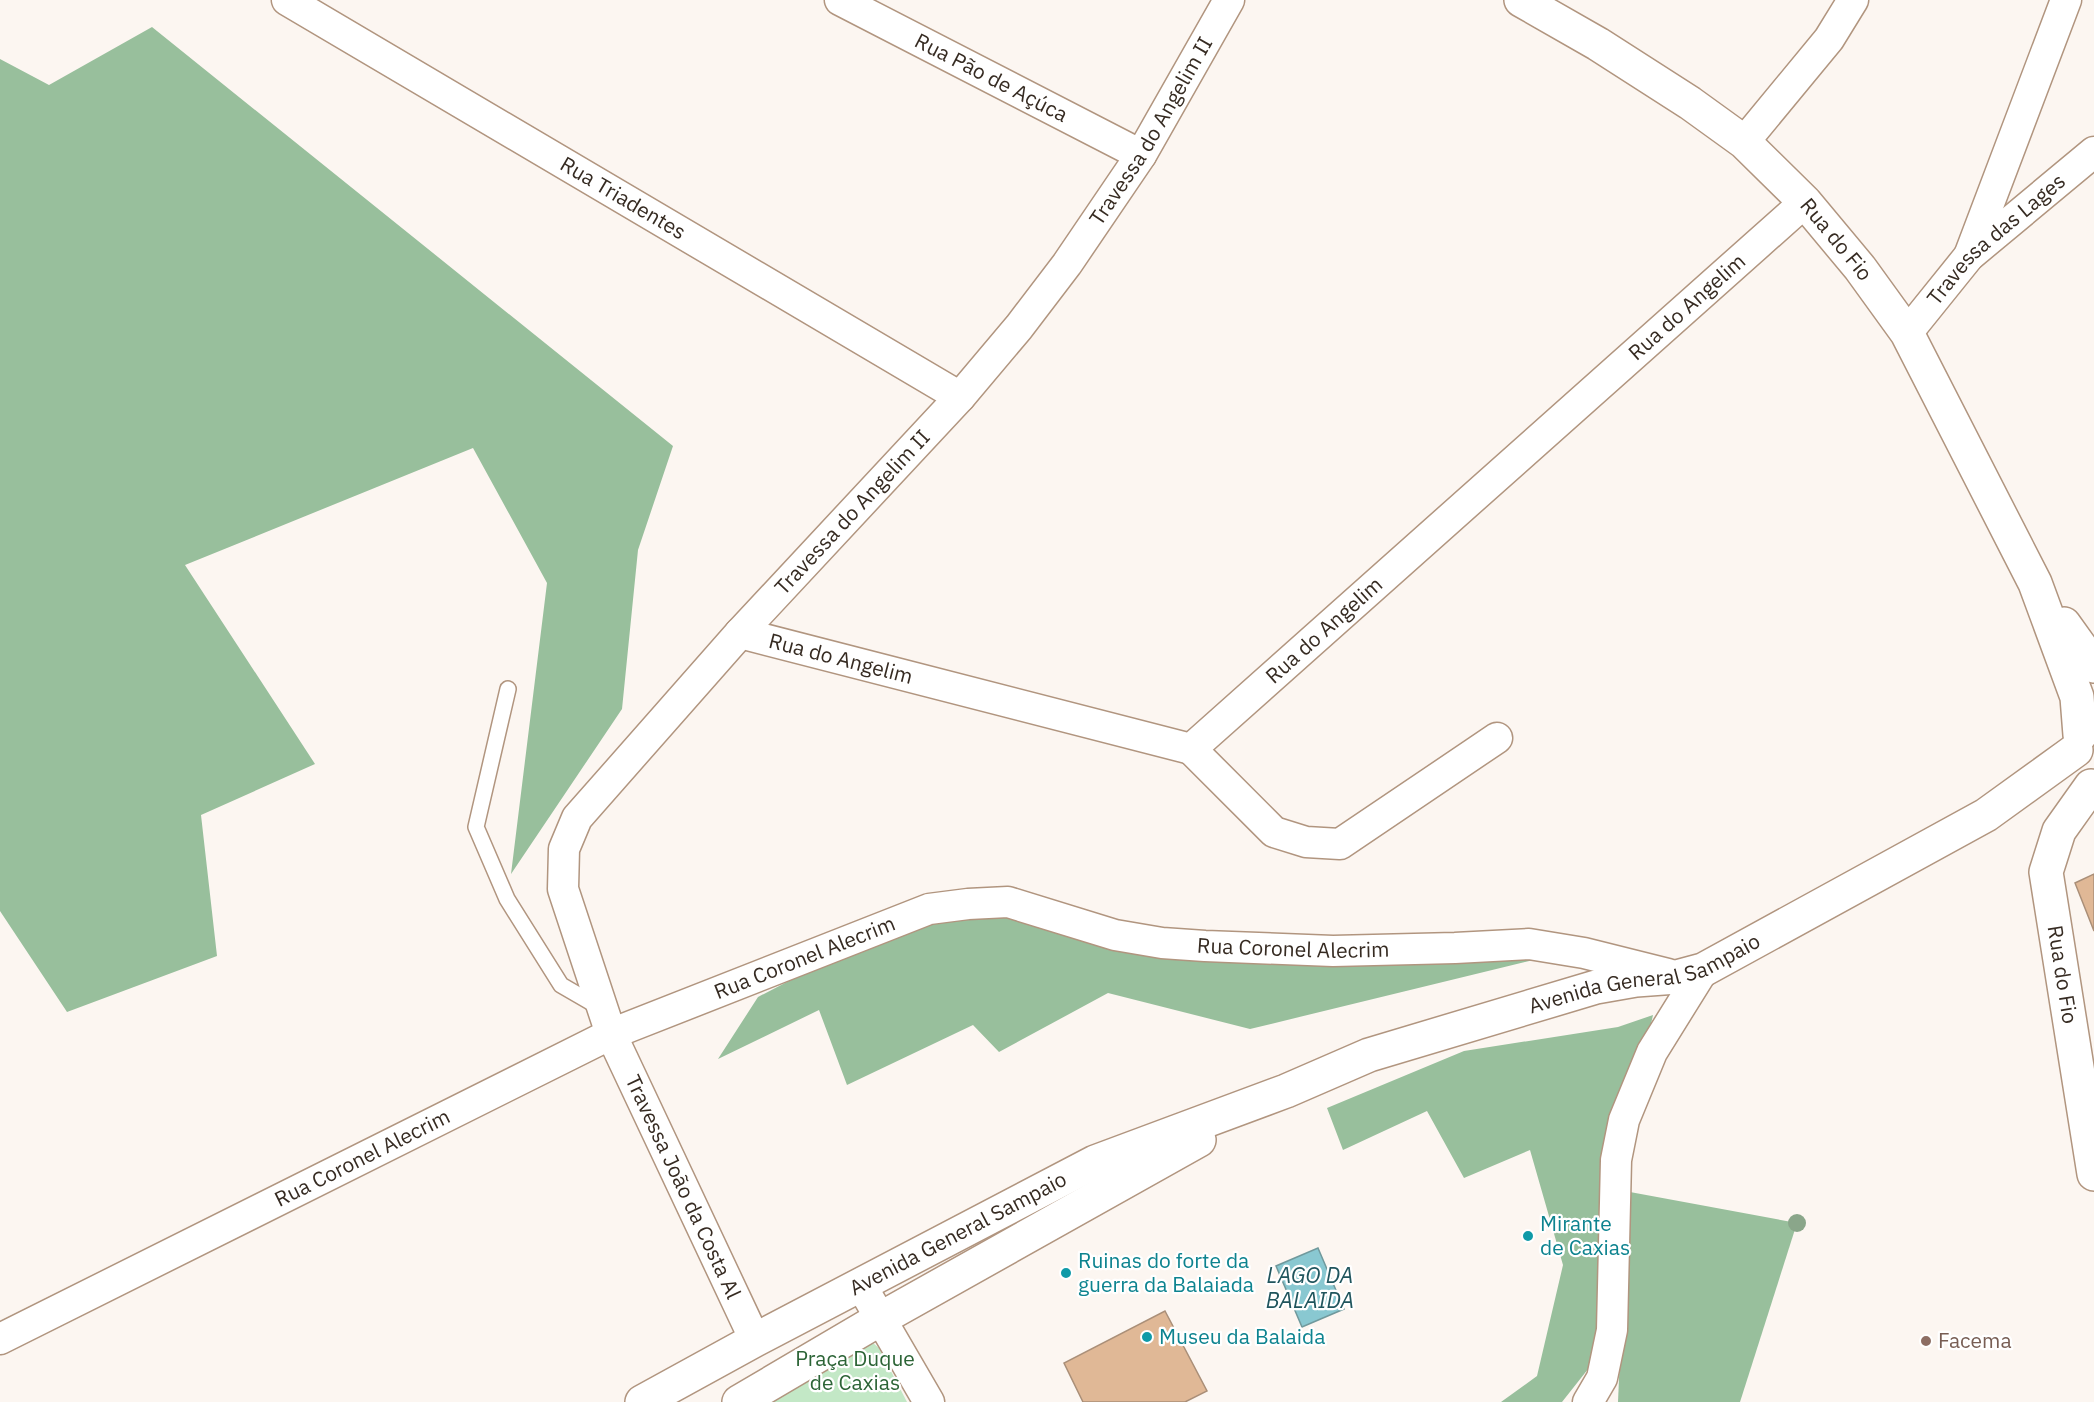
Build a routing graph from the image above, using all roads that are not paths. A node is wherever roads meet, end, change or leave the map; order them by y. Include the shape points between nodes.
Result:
1 (287, 0) edge
2 (840, 0) edge
3 (1229, 0) edge
4 (1521, 0) edge
5 (1853, 0) edge
6 (2066, 0) edge
7 (1744, 142) junction
8 (2094, 152) edge
9 (1141, 155) junction
10 (1805, 202) junction
11 (1969, 256) junction
12 (1907, 333) junction
13 (960, 397) junction
14 (2035, 583) junction
15 (740, 633) junction
16 (2094, 666) edge
17 (508, 689) dead end
18 (1497, 738) dead end
19 (1191, 749) junction
20 (2087, 759) edge
21 (1690, 973) junction
22 (607, 1022) junction
23 (1286, 1091) junction
24 (2093, 1154) edge
25 (861, 1285) junction
26 (880, 1318) junction
27 (0, 1339) edge
28 (755, 1340) junction
29 (642, 1402) edge
30 (739, 1402) edge
31 (929, 1402) edge
32 (1588, 1402) edge

1 - 13 street, Rua Triadentes
2 - 9 street, Rua Pão de Açúca
3 - 9 street, Travessa do Angelim II
4 - 7 street, Rua do Fio via 1598,44
5 - 7 street via 1829,39
6 - 11 street
7 - 10 street, Rua do Fio
8 - 11 street, Travessa das Lages
9 - 13 street, Travessa do Angelim II via 1067,264
10 - 12 street, Rua do Fio
10 - 19 street, Rua do Angelim
11 - 12 street, Travessa das Lages
12 - 14 street, Rua do Fio
13 - 15 street, Travessa do Angelim II
14 - 16 street, Rua do Fio
14 - 20 street, Rua do Fio via 2077,697
15 - 19 street, Rua do Angelim
15 - 22 street, Travessa do Angelim II via 577,818 564,849 563,889
17 - 22 lane via 476,827 507,899 561,985
18 - 19 street via 1340,844 1306,842 1274,832
20 - 21 street, Avenida General Sampaio
20 - 24 street, Rua do Fio via 2046,872
21 - 22 street, Rua Coronel Alecrim via 1529,944 1333,951 1162,943 1115,935 1008,902 929,909
21 - 23 street, Avenida General Sampaio via 1585,990 1369,1055
21 - 32 street via 1624,1120 1616,1160 1612,1330 1602,1378
22 - 27 street, Rua Coronel Alecrim
22 - 28 street, Travessa João da Costa Al
23 - 25 street, Avenida General Sampaio via 1095,1162
23 - 26 street, Avenida General Sampaio
25 - 26 street
25 - 28 street, Avenida General Sampaio
26 - 30 street, Avenida General Sampaio
26 - 31 street
28 - 29 street, Avenida General Sampaio

